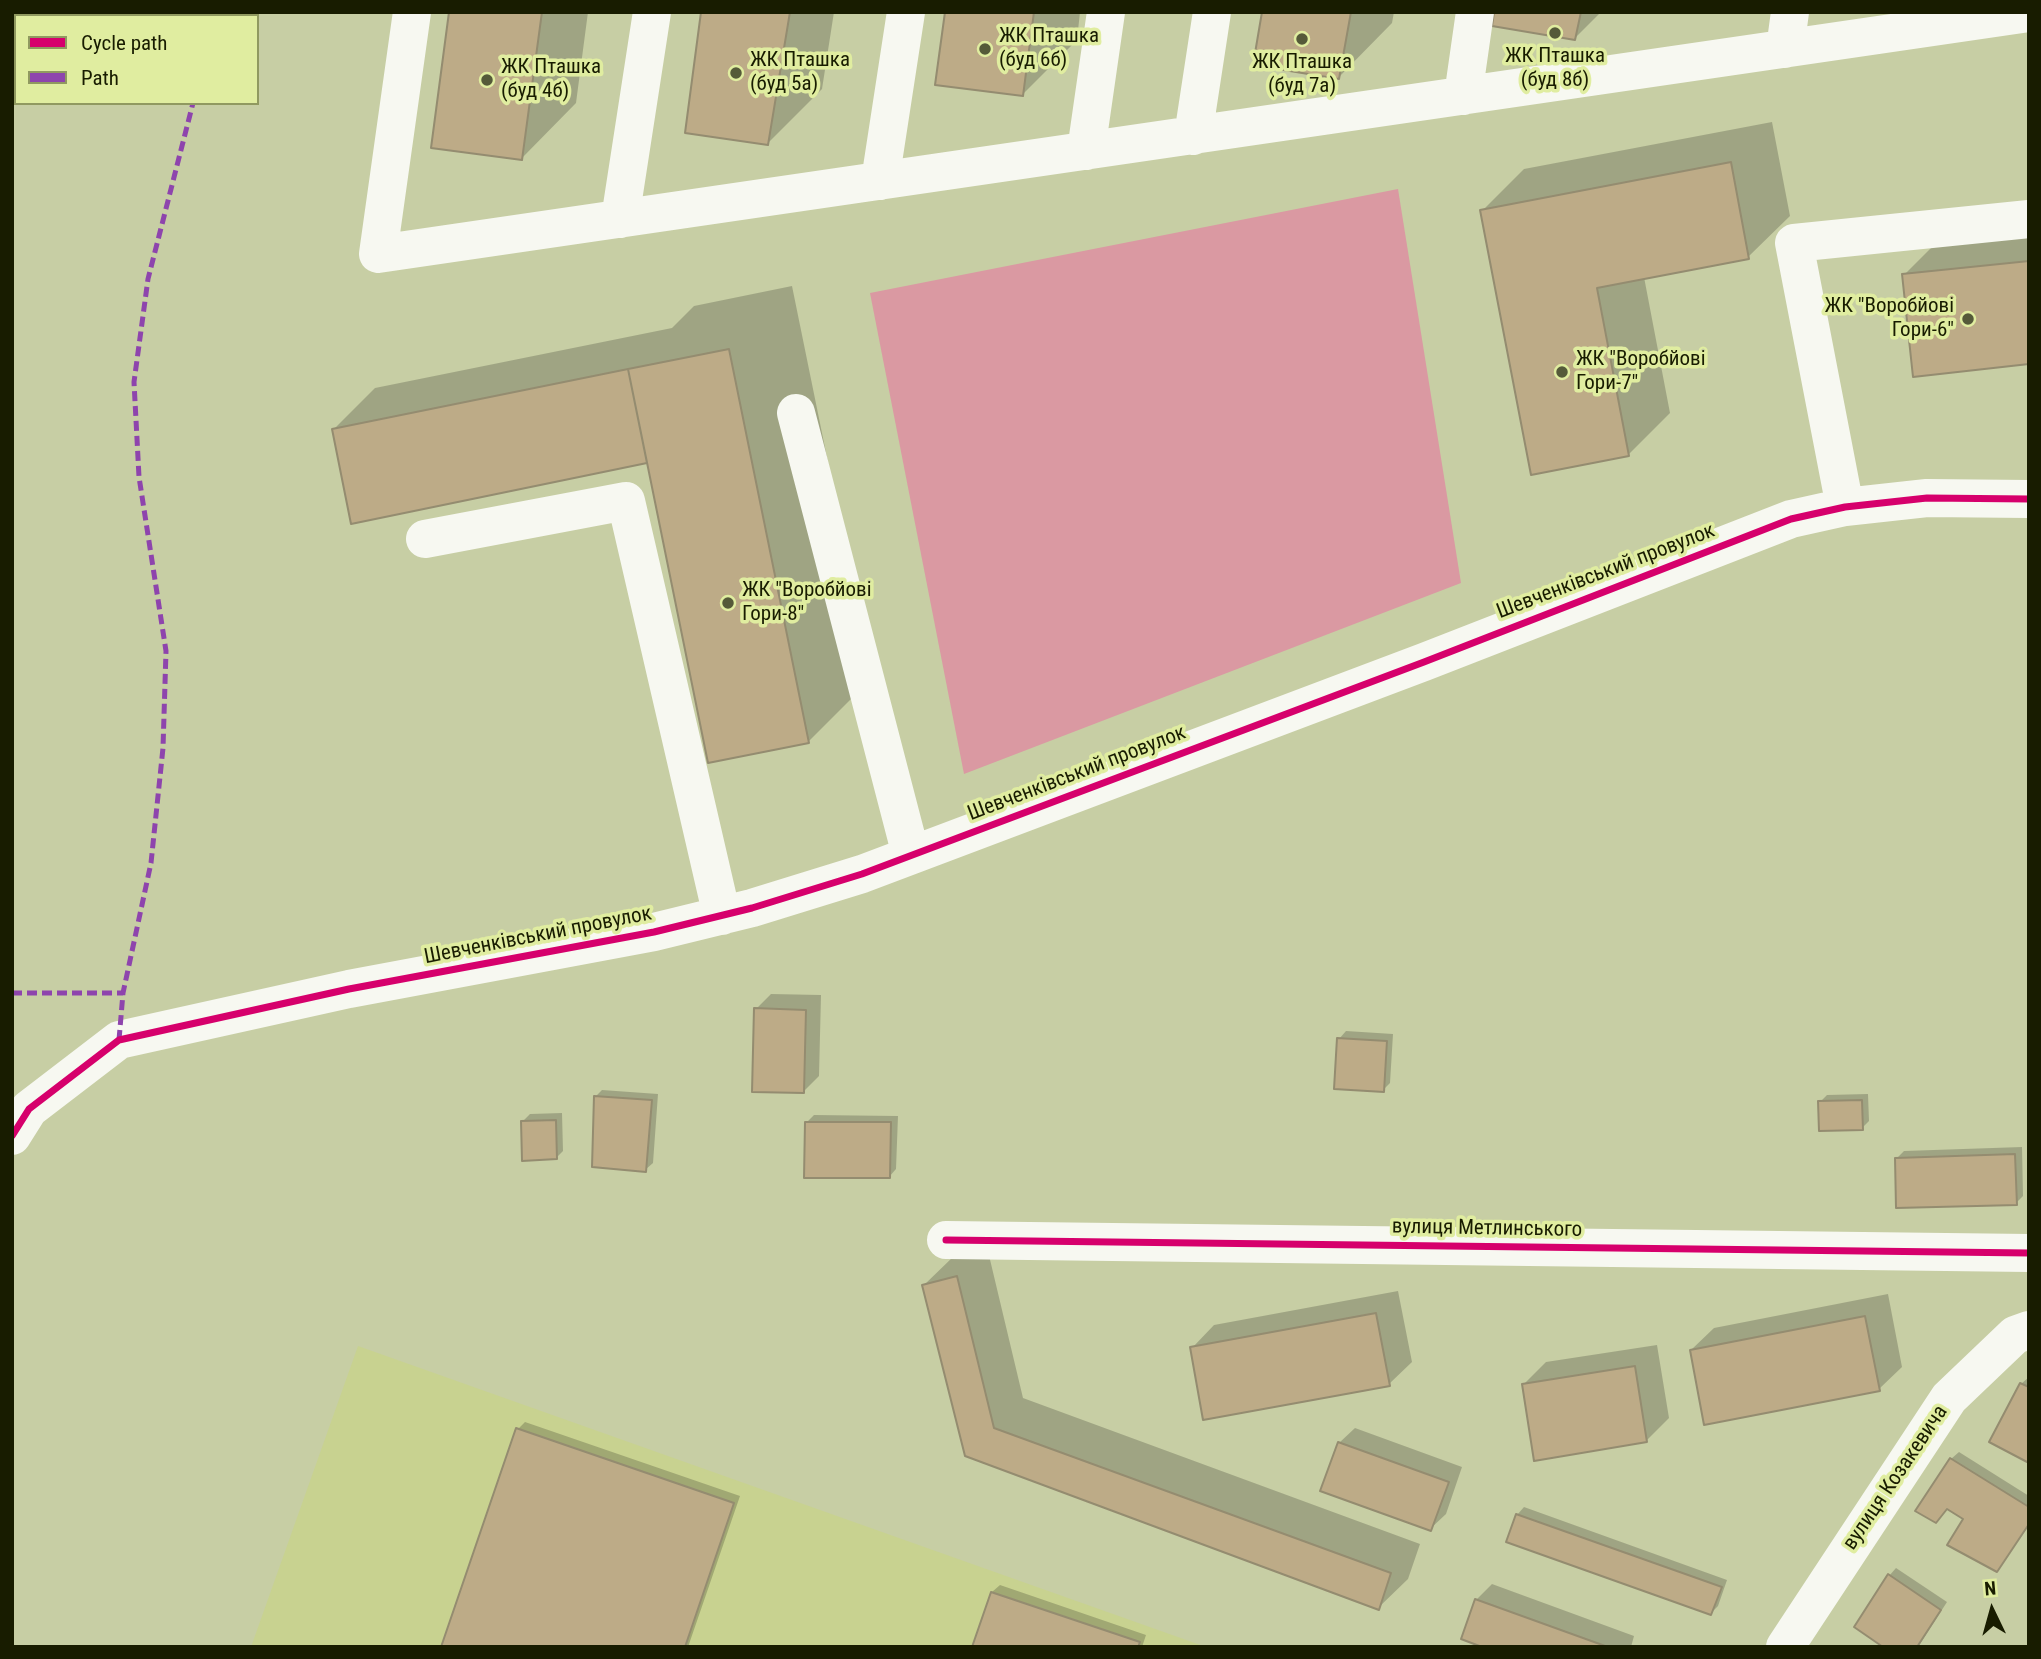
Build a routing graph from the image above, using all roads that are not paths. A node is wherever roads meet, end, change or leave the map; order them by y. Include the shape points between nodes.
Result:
1 (412, 12) edge
2 (652, 12) edge
3 (906, 12) edge
4 (1106, 12) edge
5 (1212, 12) edge
6 (1475, 12) edge
7 (2029, 13) edge
8 (1787, 31) edge
9 (1463, 96) junction
10 (1193, 136) junction
11 (1086, 151) junction
12 (880, 181) junction
13 (620, 219) junction
14 (2029, 219) edge
15 (796, 413) dead end
16 (2029, 499) edge
17 (1845, 507) junction
18 (425, 539) dead end
19 (912, 855) junction
20 (722, 916) junction
21 (12, 1136) edge
22 (946, 1240) dead end
23 (2029, 1253) edge
24 (2029, 1329) edge
25 (1785, 1647) edge

1 - 13 street via 379,254
2 - 13 street
3 - 12 street
4 - 11 street
5 - 10 street
6 - 9 street
7 - 8 street
8 - 9 street
9 - 10 street
10 - 11 street
11 - 12 street
12 - 13 street
14 - 17 street via 1794,243
15 - 19 street
16 - 17 street, Шевченківський провулок via 1927,498
17 - 19 street, Шевченківський провулок via 1790,519
18 - 20 street via 626,500
19 - 20 street, Шевченківський провулок
20 - 21 street, Шевченківський провулок via 349,989 119,1040 29,1109
22 - 23 street, вулиця Метлинського
24 - 25 street, вулиця Козакевича via 2015,1335 1949,1398

